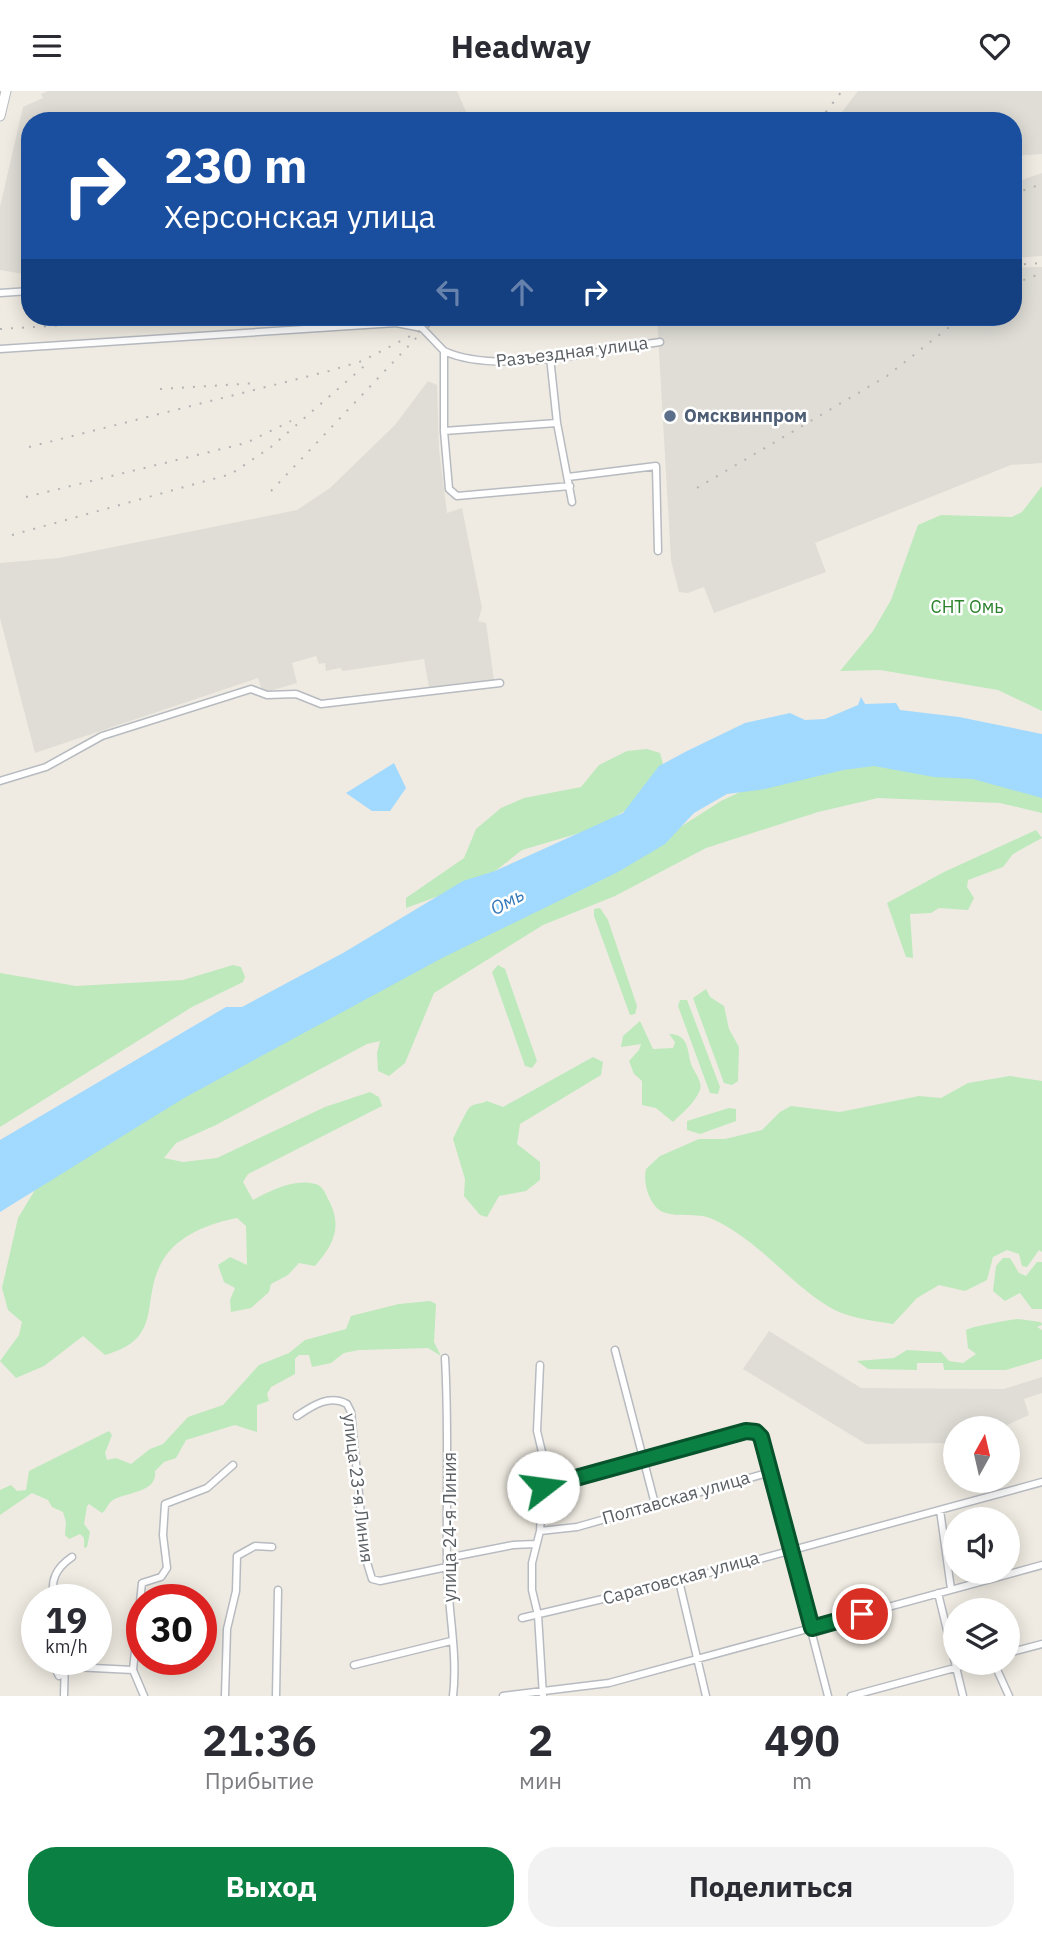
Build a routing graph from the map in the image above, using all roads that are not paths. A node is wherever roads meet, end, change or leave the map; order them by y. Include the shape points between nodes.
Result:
1 (6, 91) edge
2 (0, 116) edge
3 (21, 292) edge
4 (0, 293) edge
5 (350, 326) edge
6 (412, 326) edge
7 (660, 342) dead end
8 (0, 349) edge
9 (444, 351) junction
10 (550, 357) junction
11 (557, 423) junction
12 (444, 431) junction
13 (568, 477) junction
14 (570, 486) junction
15 (572, 502) dead end
16 (658, 551) dead end
17 (500, 683) dead end
18 (0, 781) edge
19 (615, 1350) dead end
20 (445, 1358) dead end
21 (540, 1365) dead end
22 (297, 1416) dead end
23 (643, 1460) junction
24 (233, 1465) dead end
25 (771, 1472) junction
26 (1042, 1482) edge
27 (543, 1487) junction
28 (655, 1504) junction
29 (940, 1510) junction
30 (540, 1531) junction
31 (535, 1544) junction
32 (272, 1547) dead end
33 (790, 1548) junction
34 (72, 1556) dead end
35 (447, 1558) junction
36 (1042, 1565) edge
37 (447, 1567) junction
38 (679, 1581) junction
39 (52, 1584) edge
40 (142, 1584) edge
41 (951, 1589) junction
42 (278, 1590) dead end
43 (938, 1593) junction
44 (943, 1614) edge
45 (538, 1615) junction
46 (522, 1618) dead end
47 (812, 1628) junction
48 (452, 1641) junction
49 (1042, 1644) edge
50 (1020, 1650) edge
51 (696, 1660) junction
52 (354, 1665) dead end
53 (943, 1671) edge
54 (59, 1675) edge
55 (65, 1675) edge
56 (135, 1675) edge
57 (958, 1675) edge
58 (999, 1675) edge
59 (65, 1683) junction
60 (543, 1694) edge
61 (64, 1696) edge
62 (144, 1696) edge
63 (225, 1696) edge
64 (276, 1696) edge
65 (453, 1696) edge
66 (503, 1696) edge
67 (706, 1696) edge
68 (828, 1696) edge
69 (851, 1696) edge
70 (963, 1696) edge
71 (1009, 1696) edge

1 - 2 main road
3 - 4 street
5 - 8 street
6 - 9 street via 422,328
7 - 10 street, Разъездная улица
9 - 10 street, Разъездная улица via 483,362
9 - 12 street
10 - 11 street
11 - 12 street
11 - 13 street
12 - 14 street via 449,489 457,495
13 - 14 street
13 - 16 street via 656,466
14 - 15 street
17 - 18 street via 321,704 296,694 267,695 251,689 102,736 46,767
19 - 23 street
20 - 35 street, улица 24-я Линия via 450,1458
21 - 27 street via 537,1418
22 - 37 street, улица 23-я Линия via 330,1399 347,1404 351,1412 365,1556 376,1581
23 - 25 street via 746,1431 761,1437
23 - 27 street
23 - 28 street
24 - 40 street via 207,1487 165,1503 167,1568 161,1577
25 - 28 street, Полтавская улица
25 - 33 street
26 - 29 street, Саратовская улица
27 - 30 street
28 - 30 street, Полтавская улица via 577,1527
29 - 33 street, Саратовская улица
29 - 41 street
30 - 31 street
31 - 35 street
31 - 45 street via 532,1590
32 - 63 street via 255,1546 237,1556 236,1591 227,1629
33 - 38 street, Саратовская улица
33 - 47 street
34 - 39 street via 57,1570
35 - 37 street, улица 24-я Линия
36 - 41 street
37 - 48 street, улица 24-я Линия
38 - 45 street, Саратовская улица
38 - 51 street
41 - 43 street
42 - 64 street
43 - 44 street
43 - 47 street
45 - 46 street, Саратовская улица
45 - 60 street
47 - 51 street
47 - 68 street
48 - 52 street
48 - 65 street, улица 24-я Линия
49 - 50 street
51 - 60 street via 610,1683
51 - 67 street
53 - 69 street
54 - 59 street
55 - 59 street
56 - 62 street
57 - 70 street
58 - 71 street
59 - 61 street
60 - 66 street

